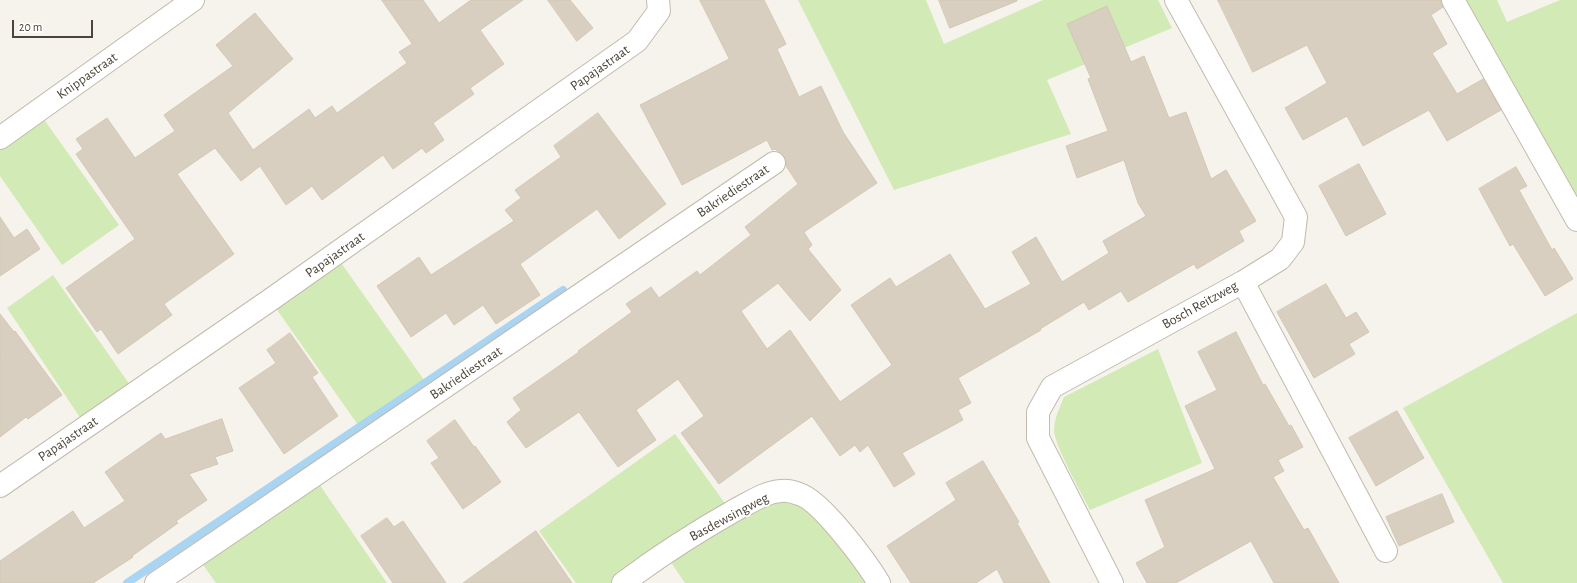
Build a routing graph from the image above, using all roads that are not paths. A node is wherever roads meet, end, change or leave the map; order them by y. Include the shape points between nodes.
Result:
1 (193, 0) edge
2 (1176, 0) edge
3 (1453, 0) edge
4 (659, 6) edge
5 (0, 138) edge
6 (774, 163) dead end
7 (1577, 220) edge
8 (1244, 282) junction
9 (0, 486) edge
10 (1386, 551) dead end
11 (156, 583) edge
12 (623, 583) edge
13 (879, 583) edge
14 (1112, 583) edge

1 - 5 street, Knippastraat
2 - 8 street, Bosch Reitzweg via 1296,217 1293,242 1280,259
3 - 7 street
4 - 9 street, Papajastraat via 637,41 273,298
6 - 11 street, Bakriediestraat
8 - 10 street
8 - 14 street, Bosch Reitzweg via 1052,387 1038,412 1038,438
12 - 13 street, Basdewsingweg via 714,523 762,496 782,490 801,494 816,505 841,531

